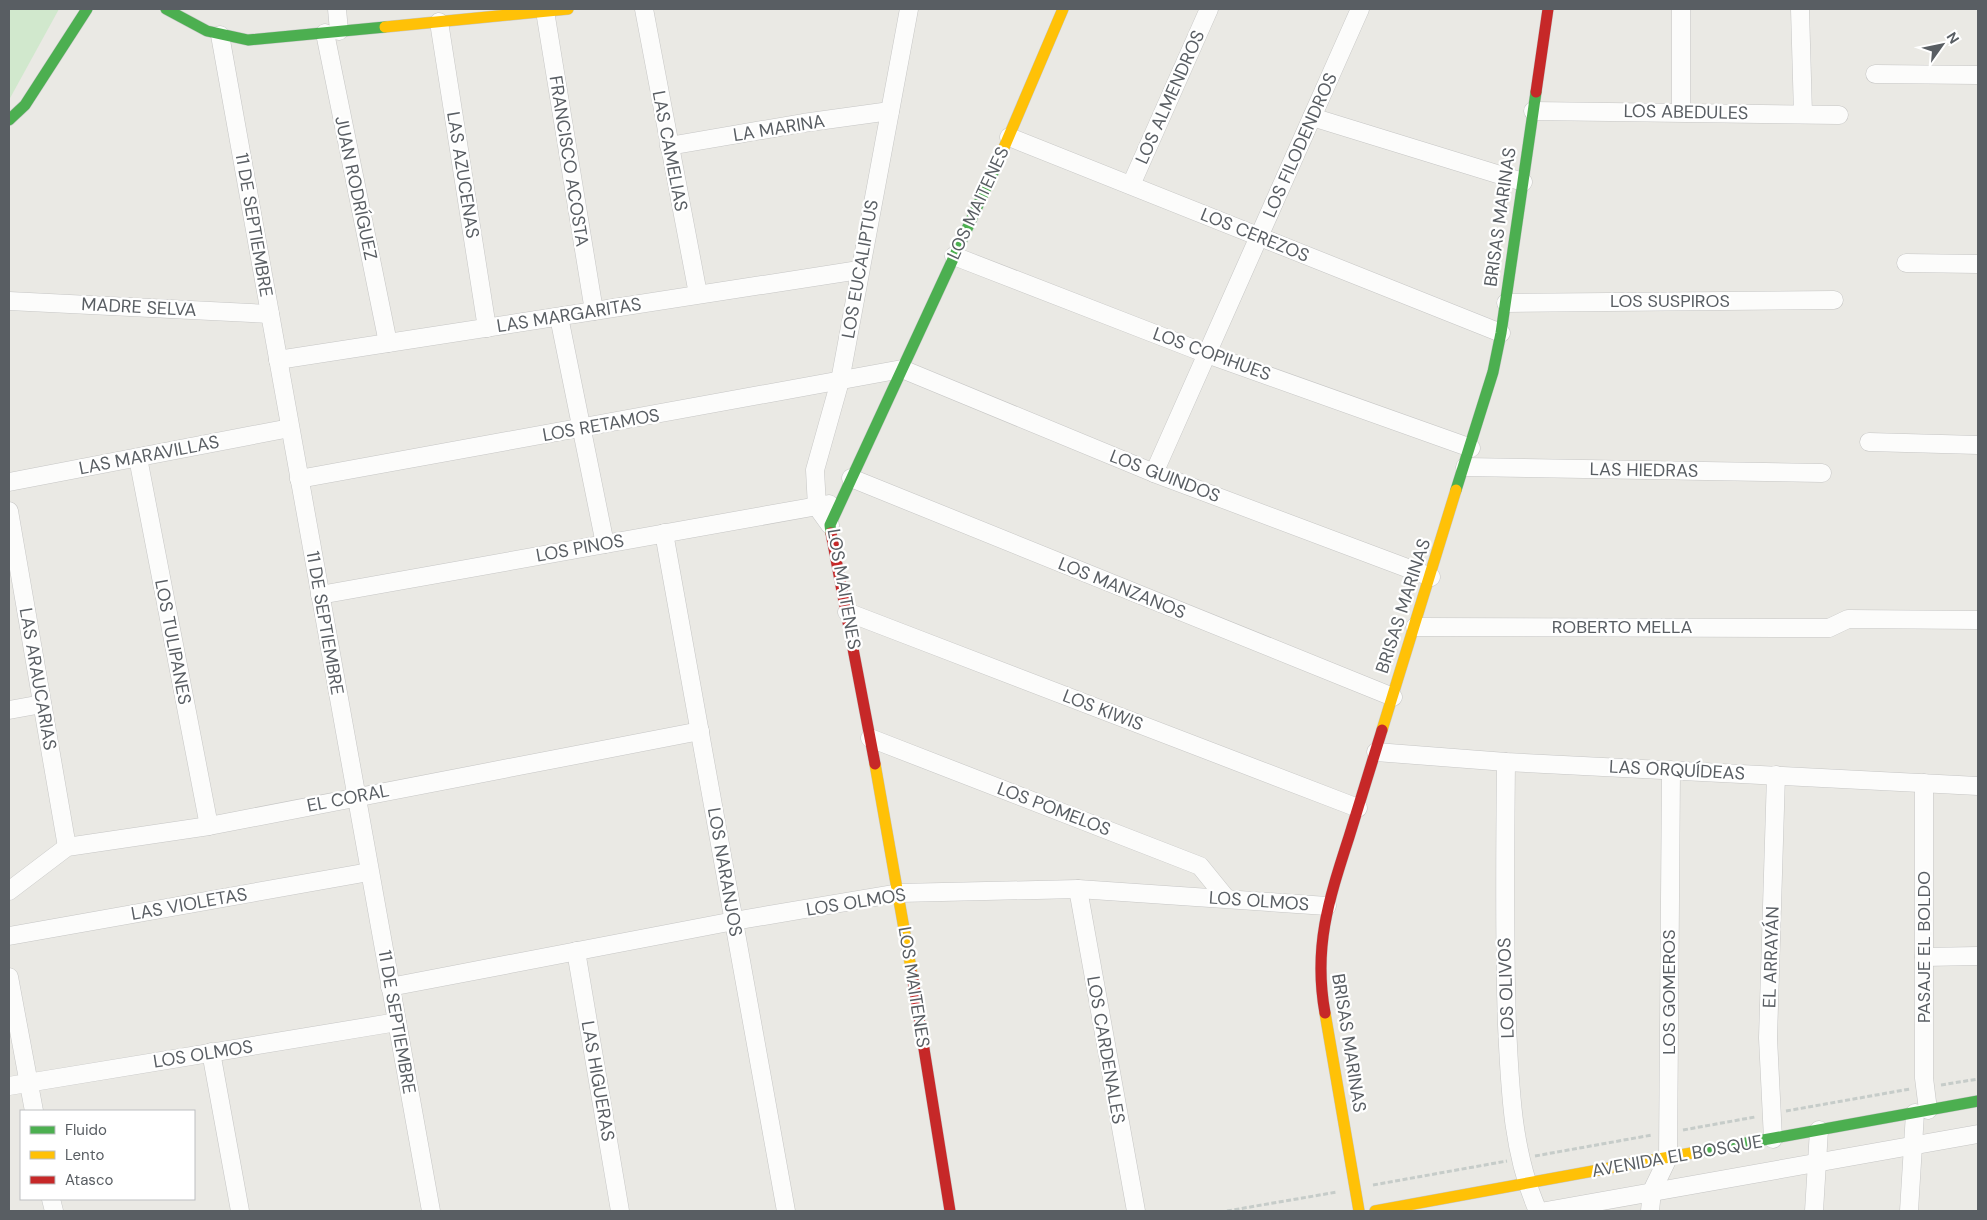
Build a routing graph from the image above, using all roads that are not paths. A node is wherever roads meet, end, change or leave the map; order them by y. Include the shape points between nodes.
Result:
1 (87, 9) edge
2 (166, 9) edge
3 (337, 9) edge
4 (568, 9) edge
5 (644, 9) edge
6 (909, 9) edge
7 (1063, 9) edge
8 (1210, 9) edge
9 (1360, 9) edge
10 (1548, 9) edge
11 (1681, 9) edge
12 (1800, 9) edge
13 (545, 11) junction
14 (191, 14) edge
15 (417, 16) edge
16 (439, 22) junction
17 (332, 32) junction
18 (220, 35) junction
19 (1875, 74) dead end
20 (1978, 75) edge
21 (890, 111) junction
22 (1534, 111) junction
23 (1681, 112) junction
24 (1803, 114) junction
25 (1839, 114) dead end
26 (1312, 117) junction
27 (9, 120) edge
28 (1008, 137) junction
29 (669, 146) junction
30 (1523, 182) junction
31 (1132, 186) junction
32 (1259, 236) junction
33 (954, 256) junction
34 (1906, 263) dead end
35 (1978, 264) edge
36 (859, 270) junction
37 (698, 294) junction
38 (1834, 300) dead end
39 (9, 301) edge
40 (1506, 303) junction
41 (594, 311) junction
42 (270, 314) junction
43 (559, 316) junction
44 (487, 328) junction
45 (1501, 333) junction
46 (388, 343) junction
47 (1207, 354) junction
48 (278, 360) junction
49 (902, 369) junction
50 (840, 381) junction
51 (290, 428) junction
52 (582, 429) junction
53 (1869, 442) dead end
54 (1978, 445) edge
55 (1471, 448) junction
56 (138, 458) junction
57 (1465, 467) junction
58 (1154, 473) junction
59 (1822, 473) dead end
60 (851, 478) junction
61 (299, 479) junction
62 (9, 482) edge
63 (841, 501) junction
64 (817, 507) junction
65 (9, 511) edge
66 (830, 525) junction
67 (664, 533) junction
68 (605, 544) junction
69 (1431, 577) junction
70 (320, 595) junction
71 (847, 612) junction
72 (1978, 620) edge
73 (1415, 627) junction
74 (1393, 697) junction
75 (42, 704) junction
76 (9, 710) edge
77 (700, 731) junction
78 (870, 738) junction
79 (1376, 752) junction
80 (1506, 762) junction
81 (1671, 770) junction
82 (1776, 775) junction
83 (1924, 783) junction
84 (1978, 786) edge
85 (356, 796) junction
86 (1358, 808) junction
87 (209, 826) junction
88 (67, 847) junction
89 (369, 872) junction
90 (1078, 889) junction
91 (9, 891) edge
92 (899, 893) junction
93 (1226, 898) junction
94 (1327, 906) junction
95 (734, 921) junction
96 (9, 936) edge
97 (576, 952) junction
98 (1978, 956) edge
99 (1924, 957) junction
100 (9, 978) edge
101 (390, 986) junction
102 (397, 1022) junction
103 (211, 1052) junction
104 (29, 1082) junction
105 (9, 1086) edge
106 (1978, 1101) edge
107 (34, 1110) edge
108 (1921, 1112) junction
109 (1818, 1130) junction
110 (1978, 1134) edge
111 (1773, 1139) junction
112 (1913, 1145) junction
113 (1668, 1158) junction
114 (1817, 1162) junction
115 (1525, 1184) junction
116 (1652, 1191) junction
117 (1429, 1206) edge
118 (240, 1211) edge
119 (431, 1211) edge
120 (620, 1211) edge
121 (786, 1211) edge
122 (950, 1211) edge
123 (1136, 1211) edge
124 (1359, 1211) edge
125 (1375, 1211) edge
126 (1538, 1211) edge
127 (1546, 1211) edge
128 (1650, 1211) edge
129 (1814, 1211) edge
130 (1909, 1211) edge

1 - 27 street via 25,104
2 - 14 street
3 - 17 street, JUAN RODRÍGUEZ
4 - 13 street
5 - 29 street, LAS CAMELIAS
6 - 21 street, LOS EUCALIPTUS
7 - 28 street, LOS MAITENES
8 - 31 street, LOS ALMENDROS
9 - 26 street, LOS FILODENDROS
10 - 22 street, BRISAS MARINAS
11 - 23 street
12 - 24 street
13 - 16 street
13 - 41 street, FRANCISCO ACOSTA
14 - 18 street
15 - 16 street
15 - 17 street
16 - 44 street, LAS AZUCENAS
17 - 18 street via 262,40
17 - 46 street, JUAN RODRÍGUEZ
18 - 42 street, 11 DE SEPTIEMBRE
19 - 20 street
21 - 29 street, LA MARINA
21 - 36 street, LOS EUCALIPTUS
22 - 23 street, LOS ABEDULES
22 - 30 street, BRISAS MARINAS
23 - 24 street, LOS ABEDULES
24 - 25 street, LOS ABEDULES
26 - 30 street
26 - 32 street, LOS FILODENDROS
28 - 31 street, LOS CEREZOS
28 - 33 street, LOS MAITENES
29 - 37 street, LAS CAMELIAS
30 - 40 street, BRISAS MARINAS
31 - 32 street, LOS CEREZOS
32 - 45 street, LOS CEREZOS
32 - 47 street, LOS FILODENDROS
33 - 47 street, LOS COPIHUES
33 - 49 street, LOS MAITENES
34 - 35 street
36 - 37 street, LAS MARGARITAS
36 - 50 street, LOS EUCALIPTUS
37 - 41 street, LAS MARGARITAS
38 - 40 street, LOS SUSPIROS
39 - 42 street, MADRE SELVA
40 - 45 street, BRISAS MARINAS
41 - 43 street, LAS MARGARITAS
42 - 48 street, 11 DE SEPTIEMBRE
43 - 44 street, LAS MARGARITAS
43 - 52 street
44 - 46 street, LAS MARGARITAS
45 - 55 street, BRISAS MARINAS via 1486,401
46 - 48 street, LAS MARGARITAS
47 - 55 street, LOS COPIHUES
47 - 58 street, LOS FILODENDROS
48 - 51 street, 11 DE SEPTIEMBRE
49 - 50 street, LOS RETAMOS
49 - 58 street, LOS GUINDOS
49 - 60 street, LOS MAITENES
50 - 52 street, LOS RETAMOS
50 - 64 street, LOS EUCALIPTUS via 815,470
51 - 56 street, LAS MARAVILLAS
51 - 61 street, 11 DE SEPTIEMBRE
52 - 61 street, LOS RETAMOS
52 - 68 street
53 - 54 street
55 - 57 street, BRISAS MARINAS
56 - 62 street, LAS MARAVILLAS
56 - 87 street, LOS TULIPANES
57 - 59 street, LAS HIEDRAS
57 - 69 street, BRISAS MARINAS
58 - 69 street, LOS GUINDOS
60 - 63 street, LOS MAITENES
60 - 74 street, LOS MANZANOS
61 - 70 street, 11 DE SEPTIEMBRE
63 - 64 street, LOS PINOS
63 - 66 street, LOS MAITENES
64 - 66 street
64 - 67 street, LOS PINOS
65 - 75 street, LAS ARAUCARIAS
66 - 71 street, LOS MAITENES
67 - 68 street, LOS PINOS
67 - 77 street, LOS NARANJOS
68 - 70 street, LOS PINOS
69 - 73 street, BRISAS MARINAS
70 - 85 street, 11 DE SEPTIEMBRE
71 - 78 street, LOS MAITENES
71 - 86 street, LOS KIWIS
72 - 73 street, ROBERTO MELLA via 1848,619 1829,628
73 - 74 street, BRISAS MARINAS
74 - 79 street, BRISAS MARINAS
75 - 76 street
75 - 88 street, LAS ARAUCARIAS
77 - 85 street, EL CORAL
77 - 95 street, LOS NARANJOS
78 - 92 street, LOS MAITENES
78 - 93 street, LOS POMELOS via 1200,866
79 - 80 street, LAS ORQUÍDEAS
79 - 86 street, BRISAS MARINAS
80 - 81 street, LAS ORQUÍDEAS
80 - 115 street, LOS OLIVOS via 1504,952 1511,1102
81 - 82 street, LAS ORQUÍDEAS
81 - 113 street, LOS GOMEROS
82 - 83 street, LAS ORQUÍDEAS
82 - 111 street, EL ARRAYÁN via 1768,1038
83 - 84 street, LAS ORQUÍDEAS
83 - 99 street, PASAJE EL BOLDO
85 - 87 street, EL CORAL
85 - 89 street, 11 DE SEPTIEMBRE
86 - 94 street, BRISAS MARINAS
87 - 88 street, EL CORAL
88 - 91 street, EL CORAL
89 - 96 street, LAS VIOLETAS
89 - 101 street, 11 DE SEPTIEMBRE
90 - 92 street, LOS OLMOS
90 - 93 street, LOS OLMOS
90 - 123 street, LOS CARDENALES
92 - 95 street, LOS OLMOS
92 - 122 street, LOS MAITENES
93 - 94 street, LOS OLMOS
94 - 124 street, BRISAS MARINAS via 1320,948 1321,992
95 - 97 street, LOS OLMOS
95 - 121 street, LOS NARANJOS
97 - 101 street, LOS OLMOS
97 - 120 street, LAS HIGUERAS
98 - 99 street
99 - 108 street, PASAJE EL BOLDO
100 - 104 street
101 - 102 street, 11 DE SEPTIEMBRE
102 - 103 street, LOS OLMOS
102 - 119 street, 11 DE SEPTIEMBRE
103 - 104 street, LOS OLMOS
103 - 118 street
104 - 105 street, LOS OLMOS
104 - 107 street
106 - 108 street, AVENIDA EL BOSQUE
108 - 109 street, AVENIDA EL BOSQUE
108 - 112 street, PASAJE EL BOLDO
109 - 111 street, AVENIDA EL BOSQUE
109 - 114 street
110 - 112 street, AVENIDA EL BOSQUE
111 - 113 street, AVENIDA EL BOSQUE
112 - 114 street, AVENIDA EL BOSQUE
112 - 130 street, PASAJE EL BOLDO
113 - 115 street, AVENIDA EL BOSQUE
113 - 116 street, LOS GOMEROS
114 - 116 street, AVENIDA EL BOSQUE
114 - 129 street
115 - 117 street, AVENIDA EL BOSQUE
115 - 126 street, LOS OLIVOS
116 - 127 street, AVENIDA EL BOSQUE
116 - 128 street, LOS GOMEROS
117 - 125 street, AVENIDA EL BOSQUE

